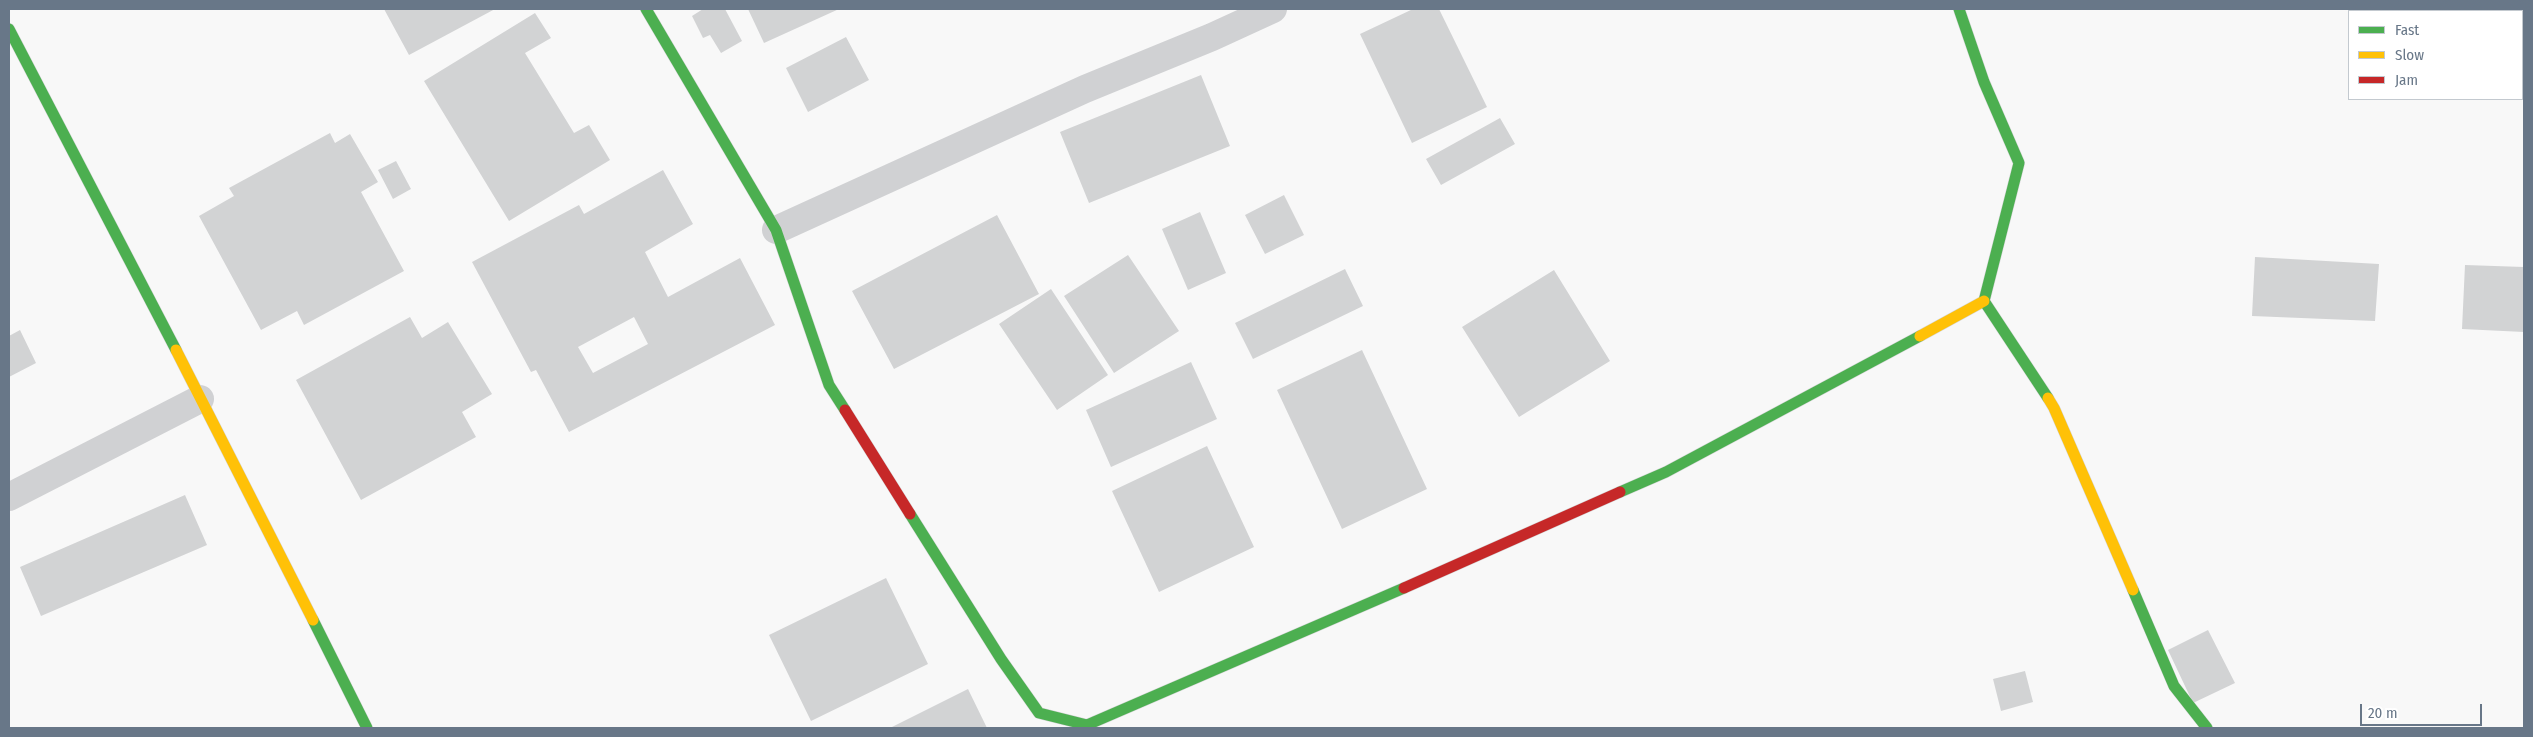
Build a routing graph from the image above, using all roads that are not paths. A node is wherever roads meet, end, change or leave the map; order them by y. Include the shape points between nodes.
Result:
1 (646, 9) edge
2 (1274, 9) edge
3 (1959, 9) edge
4 (9, 29) edge
5 (776, 230) junction
6 (1984, 301) junction
7 (200, 399) junction
8 (9, 497) edge
9 (367, 728) edge
10 (2208, 728) edge

1 - 5 street
2 - 5 street
3 - 6 street via 1984,82 2019,162
4 - 7 street
5 - 6 street via 829,385 1001,659 1039,713 1087,725 1666,472
6 - 10 street via 2054,408 2174,686
7 - 8 street
7 - 9 street

